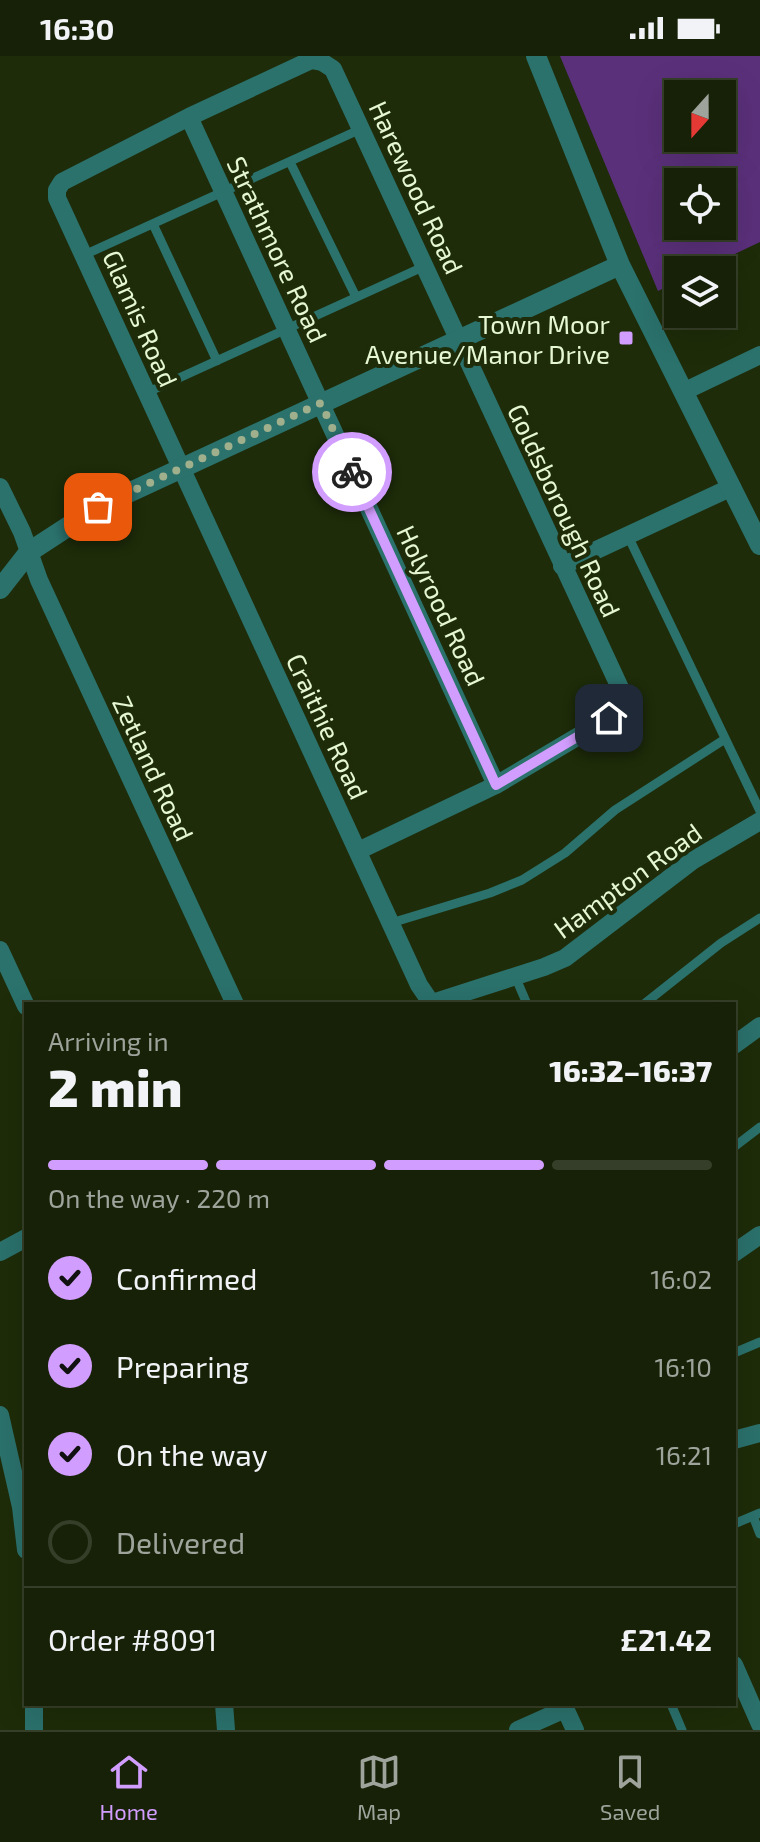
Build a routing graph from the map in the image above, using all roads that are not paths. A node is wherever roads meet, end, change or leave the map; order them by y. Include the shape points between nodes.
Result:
1 (536, 56) edge
2 (189, 117) junction
3 (361, 129) junction
4 (290, 162) junction
5 (223, 191) junction
6 (153, 224) junction
7 (84, 255) junction
8 (620, 265) junction
9 (425, 266) junction
10 (356, 297) junction
11 (286, 331) junction
12 (459, 340) junction
13 (760, 355) edge
14 (217, 361) junction
15 (685, 391) junction
16 (146, 393) junction
17 (321, 403) junction
18 (181, 468) junction
19 (0, 487) edge
20 (732, 487) junction
21 (628, 536) junction
22 (760, 545) edge
23 (29, 552) junction
24 (562, 566) junction
25 (0, 589) edge
26 (725, 739) junction
27 (496, 785) junction
28 (760, 811) edge
29 (760, 821) edge
30 (358, 851) junction
31 (760, 918) edge
32 (391, 923) junction
33 (0, 950) edge
34 (515, 976) junction
35 (24, 1002) edge
36 (234, 1002) edge
37 (430, 1002) edge
38 (437, 1002) edge
39 (526, 1002) edge
40 (647, 1002) edge
41 (760, 1026) edge
42 (736, 1044) edge
43 (760, 1127) edge
44 (736, 1145) edge
45 (760, 1235) edge
46 (24, 1239) edge
47 (0, 1252) edge
48 (736, 1252) edge
49 (760, 1342) edge
50 (736, 1352) edge
51 (0, 1415) edge
52 (760, 1433) edge
53 (736, 1439) edge
54 (756, 1515) edge
55 (736, 1523) edge
56 (760, 1534) edge
57 (24, 1536) edge
58 (736, 1670) edge
59 (34, 1706) edge
60 (224, 1706) edge
61 (672, 1706) edge
62 (564, 1707) edge
63 (760, 1724) edge
64 (34, 1730) edge
65 (226, 1730) edge
66 (518, 1730) edge
67 (575, 1730) edge
68 (682, 1730) edge

1 - 8 street
2 - 3 street, Harewood Road via 311,60 333,69
2 - 5 street, Strathmore Road
2 - 7 street, Glamis Road via 62,182 57,198
3 - 4 lane
3 - 9 street, Harewood Road
4 - 5 lane
4 - 10 lane
5 - 6 lane
5 - 11 street, Strathmore Road
6 - 7 lane
6 - 14 lane
7 - 16 street, Glamis Road
8 - 12 street
8 - 15 street
9 - 10 lane
9 - 12 street, Harewood Road
10 - 11 lane
11 - 14 lane
11 - 17 street, Strathmore Road
12 - 17 street
12 - 24 street, Goldsborough Road
13 - 15 street
14 - 16 lane
15 - 20 street
16 - 18 street, Glamis Road
17 - 18 street
17 - 27 street, Holyrood Road
18 - 23 street via 98,507
18 - 30 street, Craithie Road
19 - 23 street, Zetland Road
20 - 21 street
20 - 22 street
21 - 24 street
21 - 26 lane
23 - 25 street
23 - 36 street, Zetland Road
24 - 27 street, Goldsborough Road via 621,690 621,702 609,718
26 - 28 lane
26 - 32 lane via 615,810 565,853 522,880
27 - 30 street
29 - 34 street, Hampton Road via 692,861 565,958
30 - 32 street, Craithie Road
31 - 40 lane
32 - 37 street, Craithie Road
33 - 35 street
34 - 38 street, Hampton Road
34 - 39 lane
41 - 42 street
43 - 44 lane
45 - 48 street
46 - 47 street
49 - 50 lane
51 - 57 street
52 - 53 street
54 - 55 lane
54 - 56 lane
58 - 63 street
59 - 64 street
60 - 65 street
61 - 68 lane
62 - 66 street
62 - 67 street

